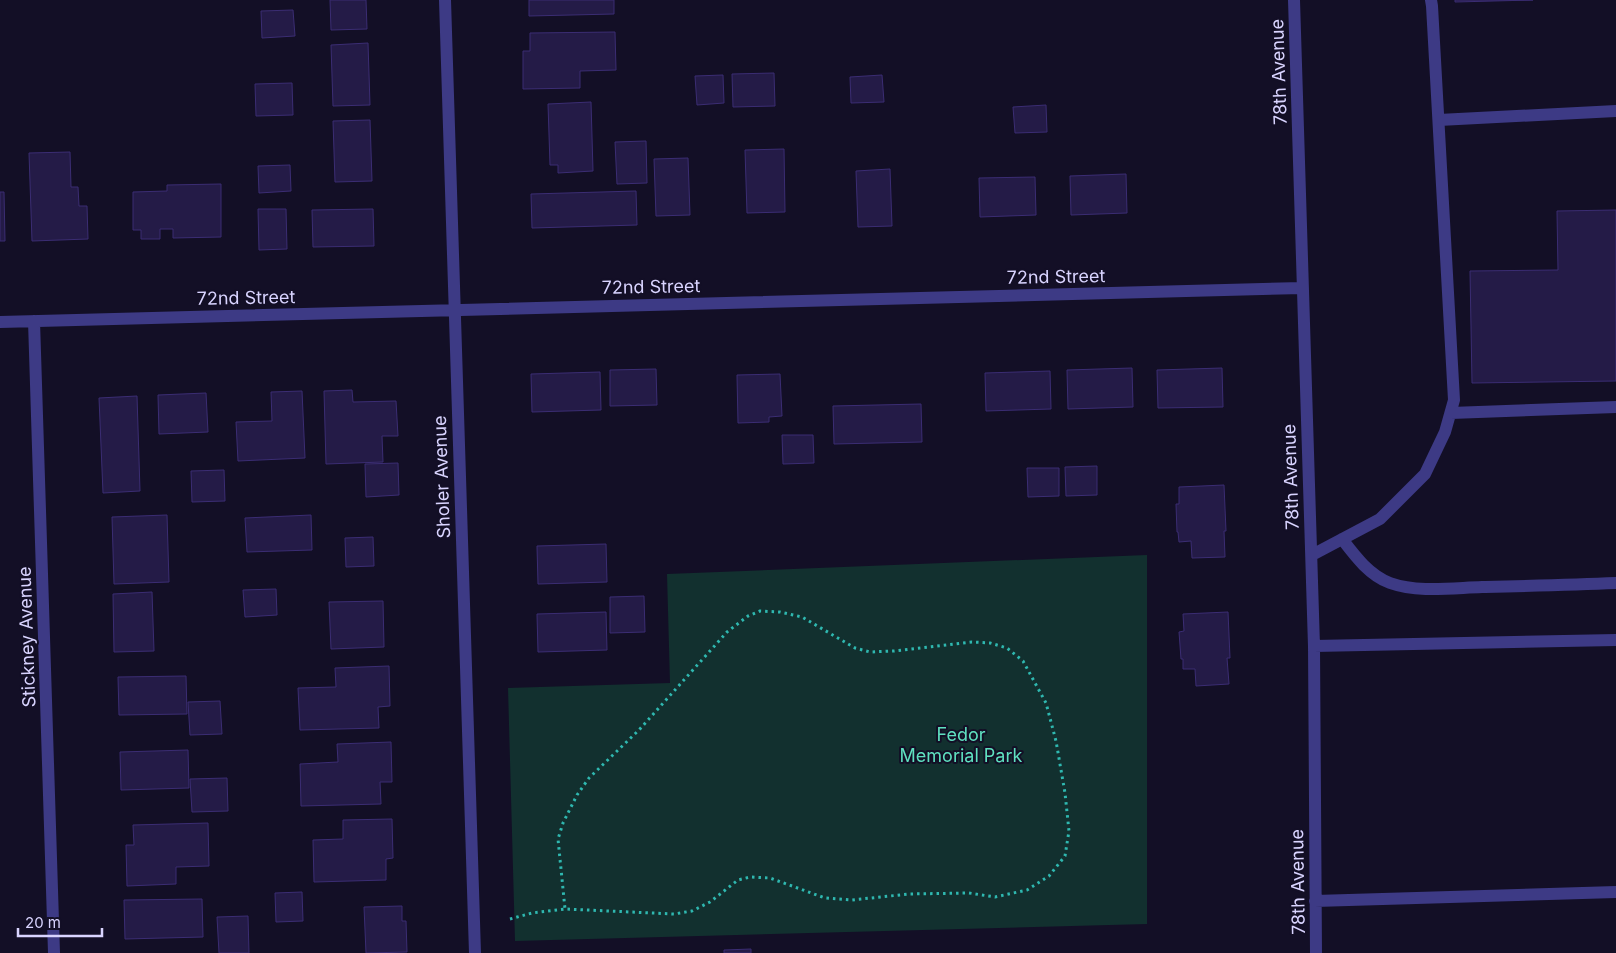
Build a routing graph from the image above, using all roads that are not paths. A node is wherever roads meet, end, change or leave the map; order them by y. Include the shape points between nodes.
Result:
1 (445, 0) edge
2 (1294, 0) edge
3 (1431, 0) edge
4 (1616, 111) edge
5 (1439, 120) junction
6 (1302, 288) junction
7 (454, 310) junction
8 (34, 321) junction
9 (0, 322) edge
10 (1616, 406) edge
11 (1451, 413) junction
12 (1342, 539) junction
13 (1312, 555) junction
14 (1616, 583) edge
15 (1616, 640) edge
16 (1314, 646) junction
17 (1616, 892) edge
18 (1315, 901) junction
19 (54, 953) edge
20 (475, 953) edge
21 (1316, 953) edge

1 - 7 street, Sholer Avenue
2 - 6 street, 78th Avenue
3 - 5 street
4 - 5 street
5 - 11 street via 1454,400
6 - 7 street, 72nd Street
6 - 13 street, 78th Avenue
7 - 8 street, 72nd Street
7 - 20 street, Sholer Avenue
8 - 9 street, 72nd Street
8 - 19 street, Stickney Avenue
10 - 11 street
11 - 12 street via 1425,474 1380,520
12 - 13 street
12 - 14 street via 1375,575 1390,583 1414,588
13 - 16 street, 78th Avenue
15 - 16 street
16 - 18 street, 78th Avenue
17 - 18 street
18 - 21 street, 78th Avenue

